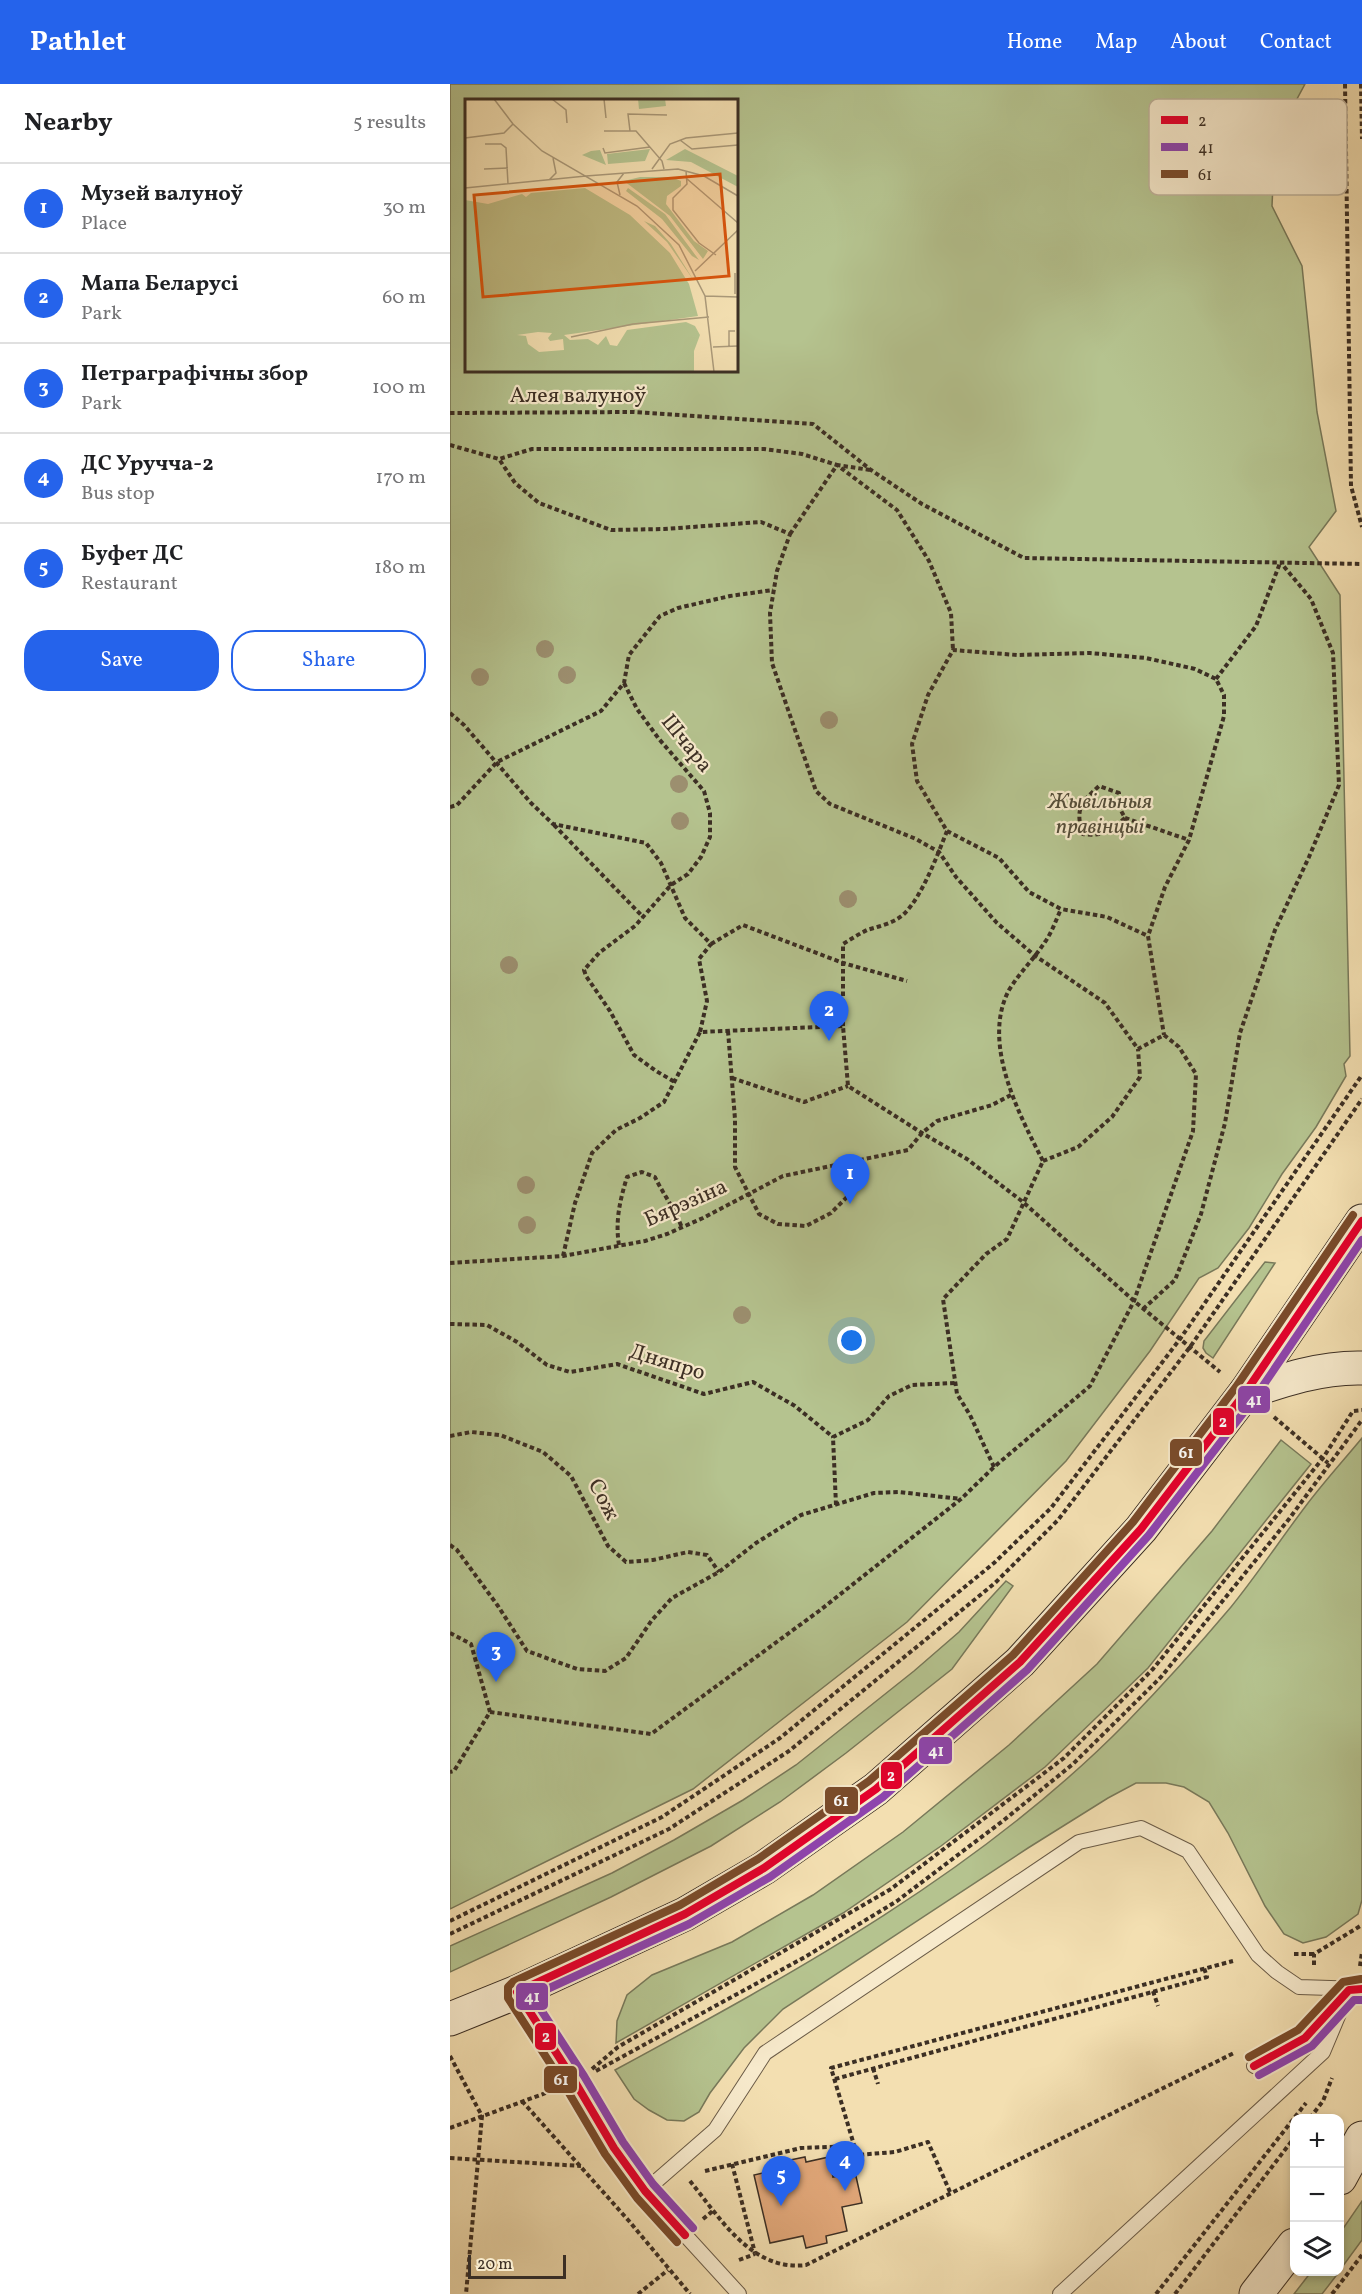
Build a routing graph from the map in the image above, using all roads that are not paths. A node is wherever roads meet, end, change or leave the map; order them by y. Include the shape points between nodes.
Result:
1 (1362, 1221) edge
2 (1362, 1368) edge
3 (1245, 1393) junction
4 (1356, 1989) edge
5 (517, 1992) junction
6 (450, 2019) edge
7 (1254, 2066) dead end
8 (1362, 2138) edge
9 (1344, 2171) edge
10 (645, 2191) junction
11 (1290, 2250) edge
12 (739, 2294) edge
13 (1060, 2294) edge
14 (1256, 2294) edge

1 - 3 main road
2 - 3 main road via 1320,1371
3 - 5 main road via 1141,1529 1020,1662 876,1789 764,1868 685,1914
4 - 7 lane via 1305,2038
4 - 10 lane via 1299,1987 1277,1972 1258,1955 1188,1851 1141,1828 1079,1842 765,2053 715,2130
4 - 13 lane via 1323,2052
5 - 6 main road
5 - 10 lane
8 - 9 main road
10 - 12 lane
11 - 14 main road

